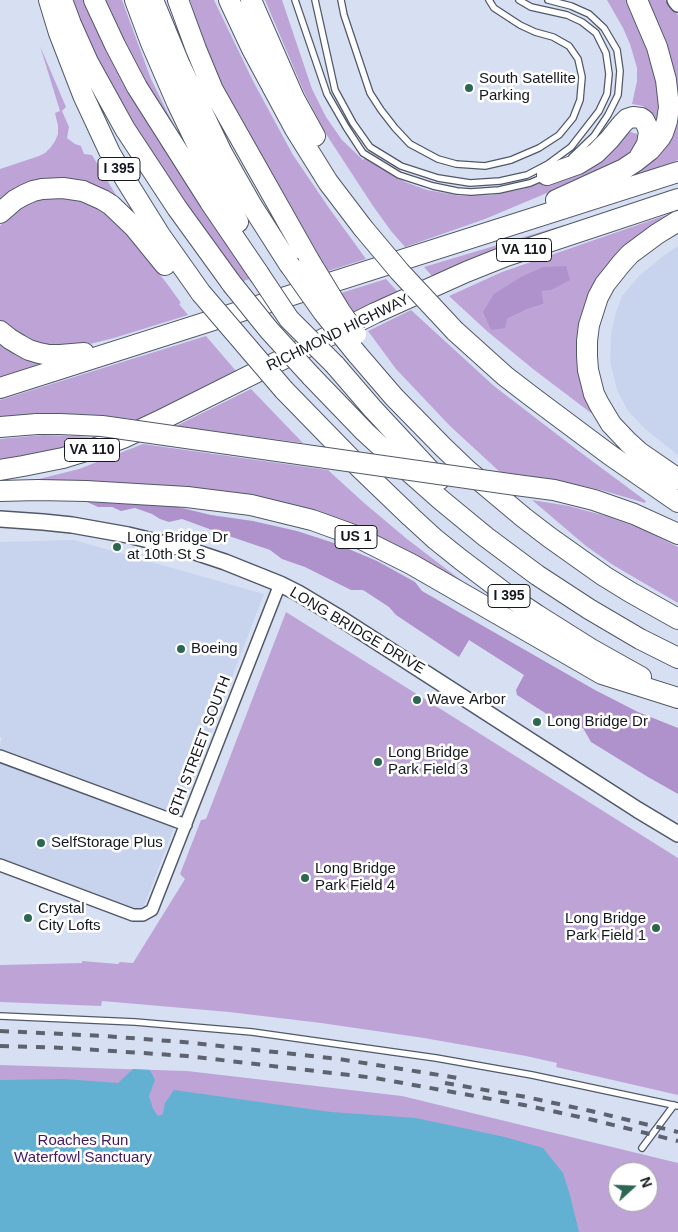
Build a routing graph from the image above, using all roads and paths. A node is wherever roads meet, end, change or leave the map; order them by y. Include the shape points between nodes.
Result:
1 (49, 0) edge
2 (62, 0) edge
3 (94, 0) edge
4 (135, 0) edge
5 (153, 0) edge
6 (178, 0) edge
7 (229, 0) edge
8 (251, 0) edge
9 (295, 0) edge
10 (316, 0) edge
11 (340, 0) edge
12 (489, 0) edge
13 (520, 0) edge
14 (548, 0) edge
15 (637, 0) edge
16 (675, 0) edge
17 (678, 4) edge
18 (636, 161) junction
19 (678, 172) edge
20 (547, 175) junction
21 (678, 199) edge
22 (0, 213) edge
23 (678, 221) edge
24 (363, 228) junction
25 (456, 243) junction
26 (299, 262) junction
27 (263, 272) junction
28 (201, 293) junction
29 (0, 330) edge
30 (126, 348) junction
31 (0, 388) edge
32 (0, 427) edge
33 (0, 470) edge
34 (678, 479) edge
35 (0, 491) edge
36 (678, 502) edge
37 (0, 519) edge
38 (678, 534) edge
39 (280, 584) junction
40 (678, 619) edge
41 (678, 647) edge
42 (678, 658) edge
43 (678, 698) edge
44 (0, 756) edge
45 (186, 825) junction
46 (678, 834) edge
47 (0, 865) edge
48 (0, 1016) edge
49 (676, 1106) edge
50 (642, 1148) dead end

1 - 28 highway, I 395 via 83,95 110,153 160,235
2 - 42 highway, bridge via 104,92 177,208 232,284 311,376 365,432 486,537 576,601
3 - 27 highway via 137,87 200,186
4 - 27 highway via 192,135
5 - 26 highway via 218,145 252,206
6 - 26 highway via 213,90
7 - 24 highway via 295,129 328,182
8 - 24 highway via 294,98 334,168
9 - 20 lane via 328,94 363,153 399,175 457,191 499,190 530,183
10 - 13 lane via 336,90 370,147 401,166 438,178 470,183 500,181 548,164 582,133 607,94 606,53 596,33 567,15 531,8
11 - 12 lane via 370,93 395,128 410,144 438,159 485,166 540,148 559,135 573,118 580,100 582,77 578,59 569,46 520,25 494,8
14 - 20 lane via 589,14 604,28 616,50 620,71 618,95 594,136
15 - 18 highway via 661,61 669,107 660,138
16 - 17 street
18 - 20 highway via 647,144 649,132 644,120 635,117 624,121 596,153 578,164
18 - 25 highway via 608,177
19 - 25 highway, VA 110
21 - 33 highway, RICHMOND HIGHWAY / VA 110 via 477,268 375,314 116,441 63,458
22 - 28 highway via 15,200 33,192 53,188 83,190 111,206 168,269
23 - 34 highway via 630,254 605,284 589,325 587,356 594,394 611,424 639,452
24 - 36 highway, bridge via 455,331 506,376 616,460
25 - 30 highway, VA 110
26 - 40 highway, bridge via 340,311 361,351 406,396 443,446 549,538 604,576
27 - 41 highway, bridge via 290,319 451,492 512,544 562,580 615,614
28 - 43 highway, I 395, bridge via 284,390 429,533 510,597 565,634
29 - 30 highway via 29,350 50,355
30 - 31 highway, VA 110
32 - 38 highway, bridge via 37,424 102,426 535,487 575,494 628,511
35 - 43 highway, US 1 via 86,490 186,497 251,505 312,520 358,537 405,560 602,674
37 - 39 street, LONG BRIDGE DRIVE via 63,524 128,535 186,549
39 - 45 street, 6TH STREET SOUTH
39 - 46 street, LONG BRIDGE DRIVE via 343,620
44 - 45 street
45 - 47 street, 6TH STREET SOUTH via 152,910 144,915 133,915
48 - 49 lane via 135,1022 252,1032 436,1058
49 - 50 lane

